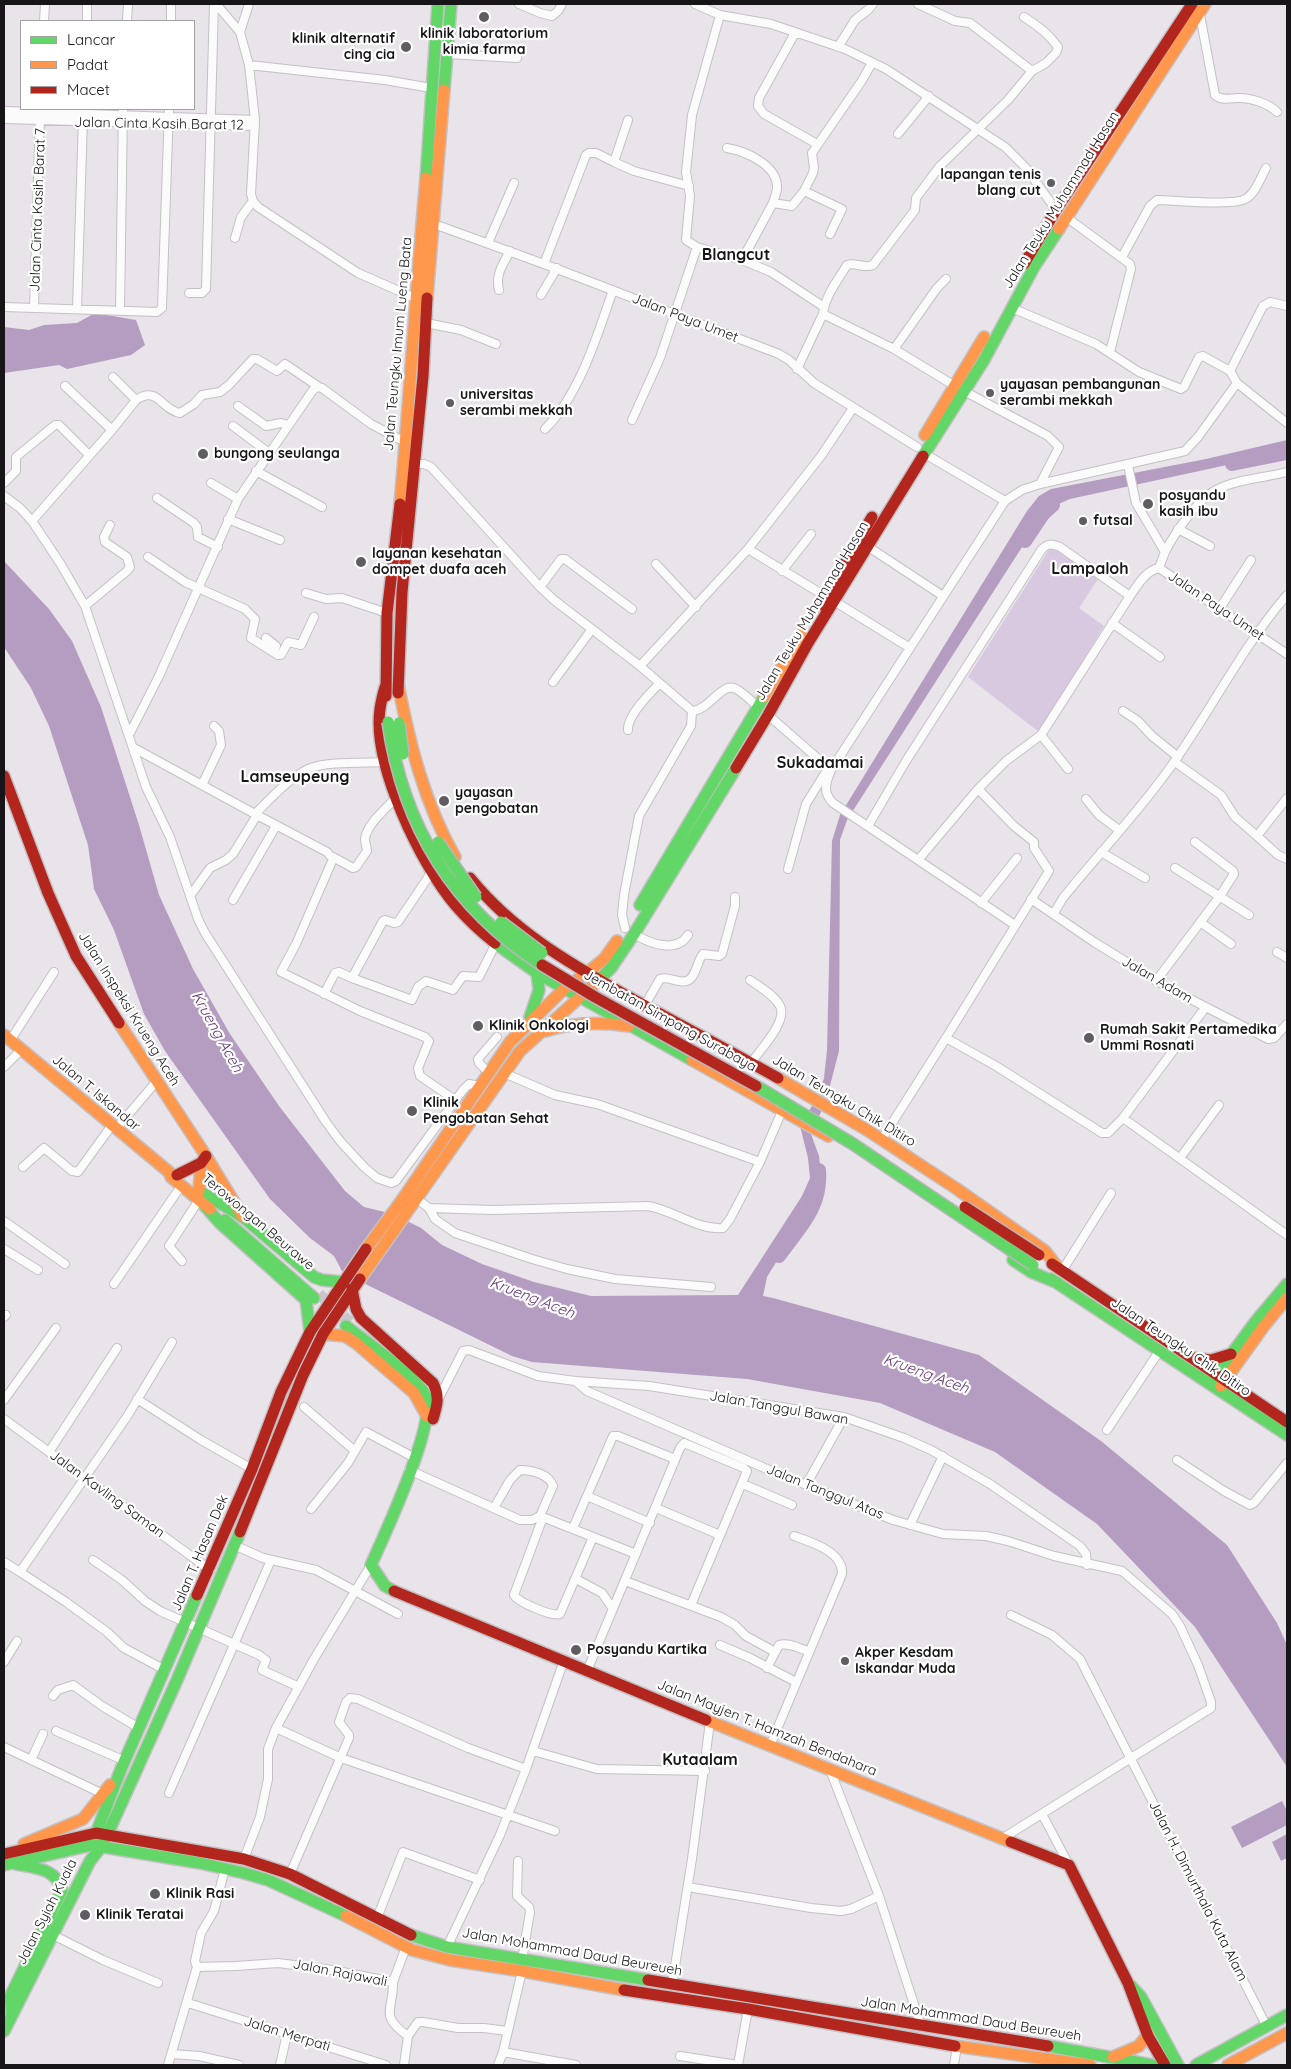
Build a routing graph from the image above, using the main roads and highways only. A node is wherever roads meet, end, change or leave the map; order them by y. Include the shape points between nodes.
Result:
1 (438, 4) edge
2 (451, 4) edge
3 (1199, 7) edge
4 (418, 374) junction
5 (960, 389) junction
6 (892, 495) junction
7 (829, 598) junction
8 (398, 684) junction
9 (385, 687) junction
10 (394, 722) junction
11 (4, 776) edge
12 (630, 931) junction
13 (537, 973) junction
14 (587, 973) junction
15 (600, 980) junction
16 (565, 988) junction
17 (579, 996) junction
18 (527, 1024) junction
19 (632, 1026) junction
20 (540, 1033) junction
21 (7, 1038) edge
22 (480, 1086) junction
23 (490, 1093) junction
24 (203, 1160) junction
25 (175, 1178) junction
26 (201, 1197) junction
27 (243, 1217) junction
28 (1036, 1260) junction
29 (1064, 1265) junction
30 (343, 1280) junction
31 (1058, 1284) junction
32 (1287, 1284) edge
33 (353, 1288) junction
34 (316, 1296) tunnel mouth
35 (1287, 1298) edge
36 (348, 1324) tunnel mouth
37 (310, 1332) junction
38 (323, 1334) junction
39 (1231, 1354) junction
40 (1191, 1357) junction
41 (1218, 1382) junction
42 (430, 1417) junction
43 (1287, 1422) edge
44 (1287, 1435) edge
45 (118, 1776) junction
46 (102, 1833) junction
47 (97, 1845) junction
48 (4, 1853) edge
49 (8, 1864) edge
50 (522, 1966) junction
51 (1128, 1983) junction
52 (12, 2015) junction
53 (1287, 2015) edge
54 (4, 2031) edge
55 (1287, 2033) edge
56 (1148, 2034) junction
57 (1112, 2058) junction
58 (1056, 2063) edge
59 (1090, 2065) edge
60 (1152, 2065) edge
61 (1165, 2065) edge
62 (1178, 2065) edge
63 (1196, 2065) edge
64 (1228, 2065) edge

1 - 4 main road, Jalan Teungku Imum Lueng Bata via 415,298
2 - 4 main road, Jalan Teungku Imum Lueng Bata via 426,323
3 - 5 main road, Jalan Teuku Muhammad Hasan
3 - 5 main road, Jalan Teuku Muhammad Hasan via 1056,210
4 - 8 main road, Jalan Teungku Imum Lueng Bata
4 - 9 main road, Jalan Teungku Imum Lueng Bata via 405,442 387,613
5 - 6 main road, Jalan Teuku Muhammad Hasan
6 - 7 main road, Jalan Teuku Muhammad Hasan
6 - 7 main road, Jalan Teuku Muhammad Hasan via 868,546
7 - 12 main road, Jalan Teuku Muhammad Hasan via 758,707
7 - 12 main road, Jalan Teuku Muhammad Hasan via 768,715
8 - 10 main road, Jalan Teungku Imum Lueng Bata
8 - 14 main road, Jalan Teungku Imum Lueng Bata via 422,788 456,859 476,886 508,919
9 - 10 main road, Jalan Teungku Imum Lueng Bata
9 - 13 main road, Jalan Teungku Imum Lueng Bata via 379,706 379,722 386,762 396,798 423,857 455,904 495,945
10 - 28 main road, Jembatan Simpang Surabaya, bridge via 393,753 403,793 418,826 443,871 464,900 515,948 605,1003 790,1105
11 - 24 main road, Jalan Inspeksi Krueng Aceh via 62,928 76,956
12 - 14 main road, Jalan Teuku Muhammad Hasan
12 - 15 main road, Jalan Teuku Muhammad Hasan via 611,968
13 - 16 main road, Jalan Teungku Imum Lueng Bata
13 - 18 main road via 540,993
14 - 15 main road, Jalan Teungku Imum Lueng Bata
14 - 16 main road, Jalan Teuku Muhammad Hasan
15 - 17 main road, Jalan Teuku Muhammad Hasan
15 - 29 main road, Jalan Teungku Chik Ditiro via 882,1139
16 - 17 main road, Jalan Teungku Imum Lueng Bata
16 - 18 main road, Jalan Teuku Muhammad Hasan
17 - 19 main road
17 - 20 main road, Jalan Teuku Muhammad Hasan
18 - 22 main road, Jalan Teuku Muhammad Hasan via 510,1042
19 - 20 main road via 576,1023
19 - 31 main road, Jalan Teungku Chik Ditiro via 822,1132 1031,1272
20 - 23 main road, Jalan Teuku Muhammad Hasan via 520,1051
21 - 25 main road, Jalan T. Iskandar
22 - 23 main road
22 - 30 main road, Jalan Teuku Muhammad Hasan
23 - 33 main road, Jalan Teuku Muhammad Hasan
24 - 25 main road
24 - 26 main road
24 - 27 main road, Jalan Inspeksi Krueng Aceh
25 - 26 main road, Terowongan Beurawe
26 - 27 main road
26 - 34 main road, Terowongan Beurawe via 248,1230
26 - 37 main road via 221,1224 306,1300
27 - 30 main road via 314,1277
28 - 29 main road, Jalan Teungku Chik Ditiro
28 - 31 main road, Jalan Teungku Chik Ditiro
29 - 40 main road, Jalan Teungku Chik Ditiro
30 - 37 main road, Jalan T. Hasan Dek
31 - 41 main road, Jalan Teungku Chik Ditiro via 1160,1350
32 - 39 main road
33 - 38 main road, Jalan T. Hasan Dek
33 - 42 main road via 353,1302 361,1318 433,1383 439,1399
35 - 41 main road
36 - 42 main road via 425,1394
37 - 45 main road, Jalan T. Hasan Dek via 284,1384 210,1570
38 - 42 main road via 341,1335 356,1343 414,1393
38 - 46 main road, Jalan T. Hasan Dek via 199,1628
39 - 40 main road via 1211,1360
39 - 41 main road
40 - 41 main road, Jalan Teungku Chik Ditiro
41 - 43 main road, Jalan Teungku Chik Ditiro
41 - 44 main road, Jalan Teungku Chik Ditiro
42 - 51 main road, Jalan Mayjen T. Hamzah Bendahara via 371,1565 385,1586 710,1722 1069,1865
45 - 46 main road, Jalan T. Hasan Dek
45 - 48 main road via 83,1819
46 - 47 main road, Jalan T. Hasan Dek
46 - 48 main road, Jalan Mohammad Daud Beureueh
46 - 50 main road, Jalan Mohammad Daud Beureueh via 244,1859 290,1874 418,1938
47 - 49 main road, Jalan Mohammad Daud Beureueh
47 - 50 main road, Jalan Mohammad Daud Beureueh via 225,1868 268,1880 406,1947 450,1960
47 - 52 main road, Jalan Syiah Kuala
49 - 52 main road via 51,1872 58,1878 62,1890 10,1997
50 - 57 main road, Jalan Mohammad Daud Beureueh via 672,1984
50 - 58 main road, Jalan Mohammad Daud Beureueh via 632,1992
51 - 56 main road
51 - 62 main road via 1141,1997
52 - 54 main road, Jalan Syiah Kuala
53 - 63 main road
55 - 64 main road
56 - 57 main road via 1139,2046
56 - 61 main road
57 - 60 main road, Jalan Mohammad Daud Beureueh
58 - 59 main road, Jalan Mohammad Daud Beureueh

